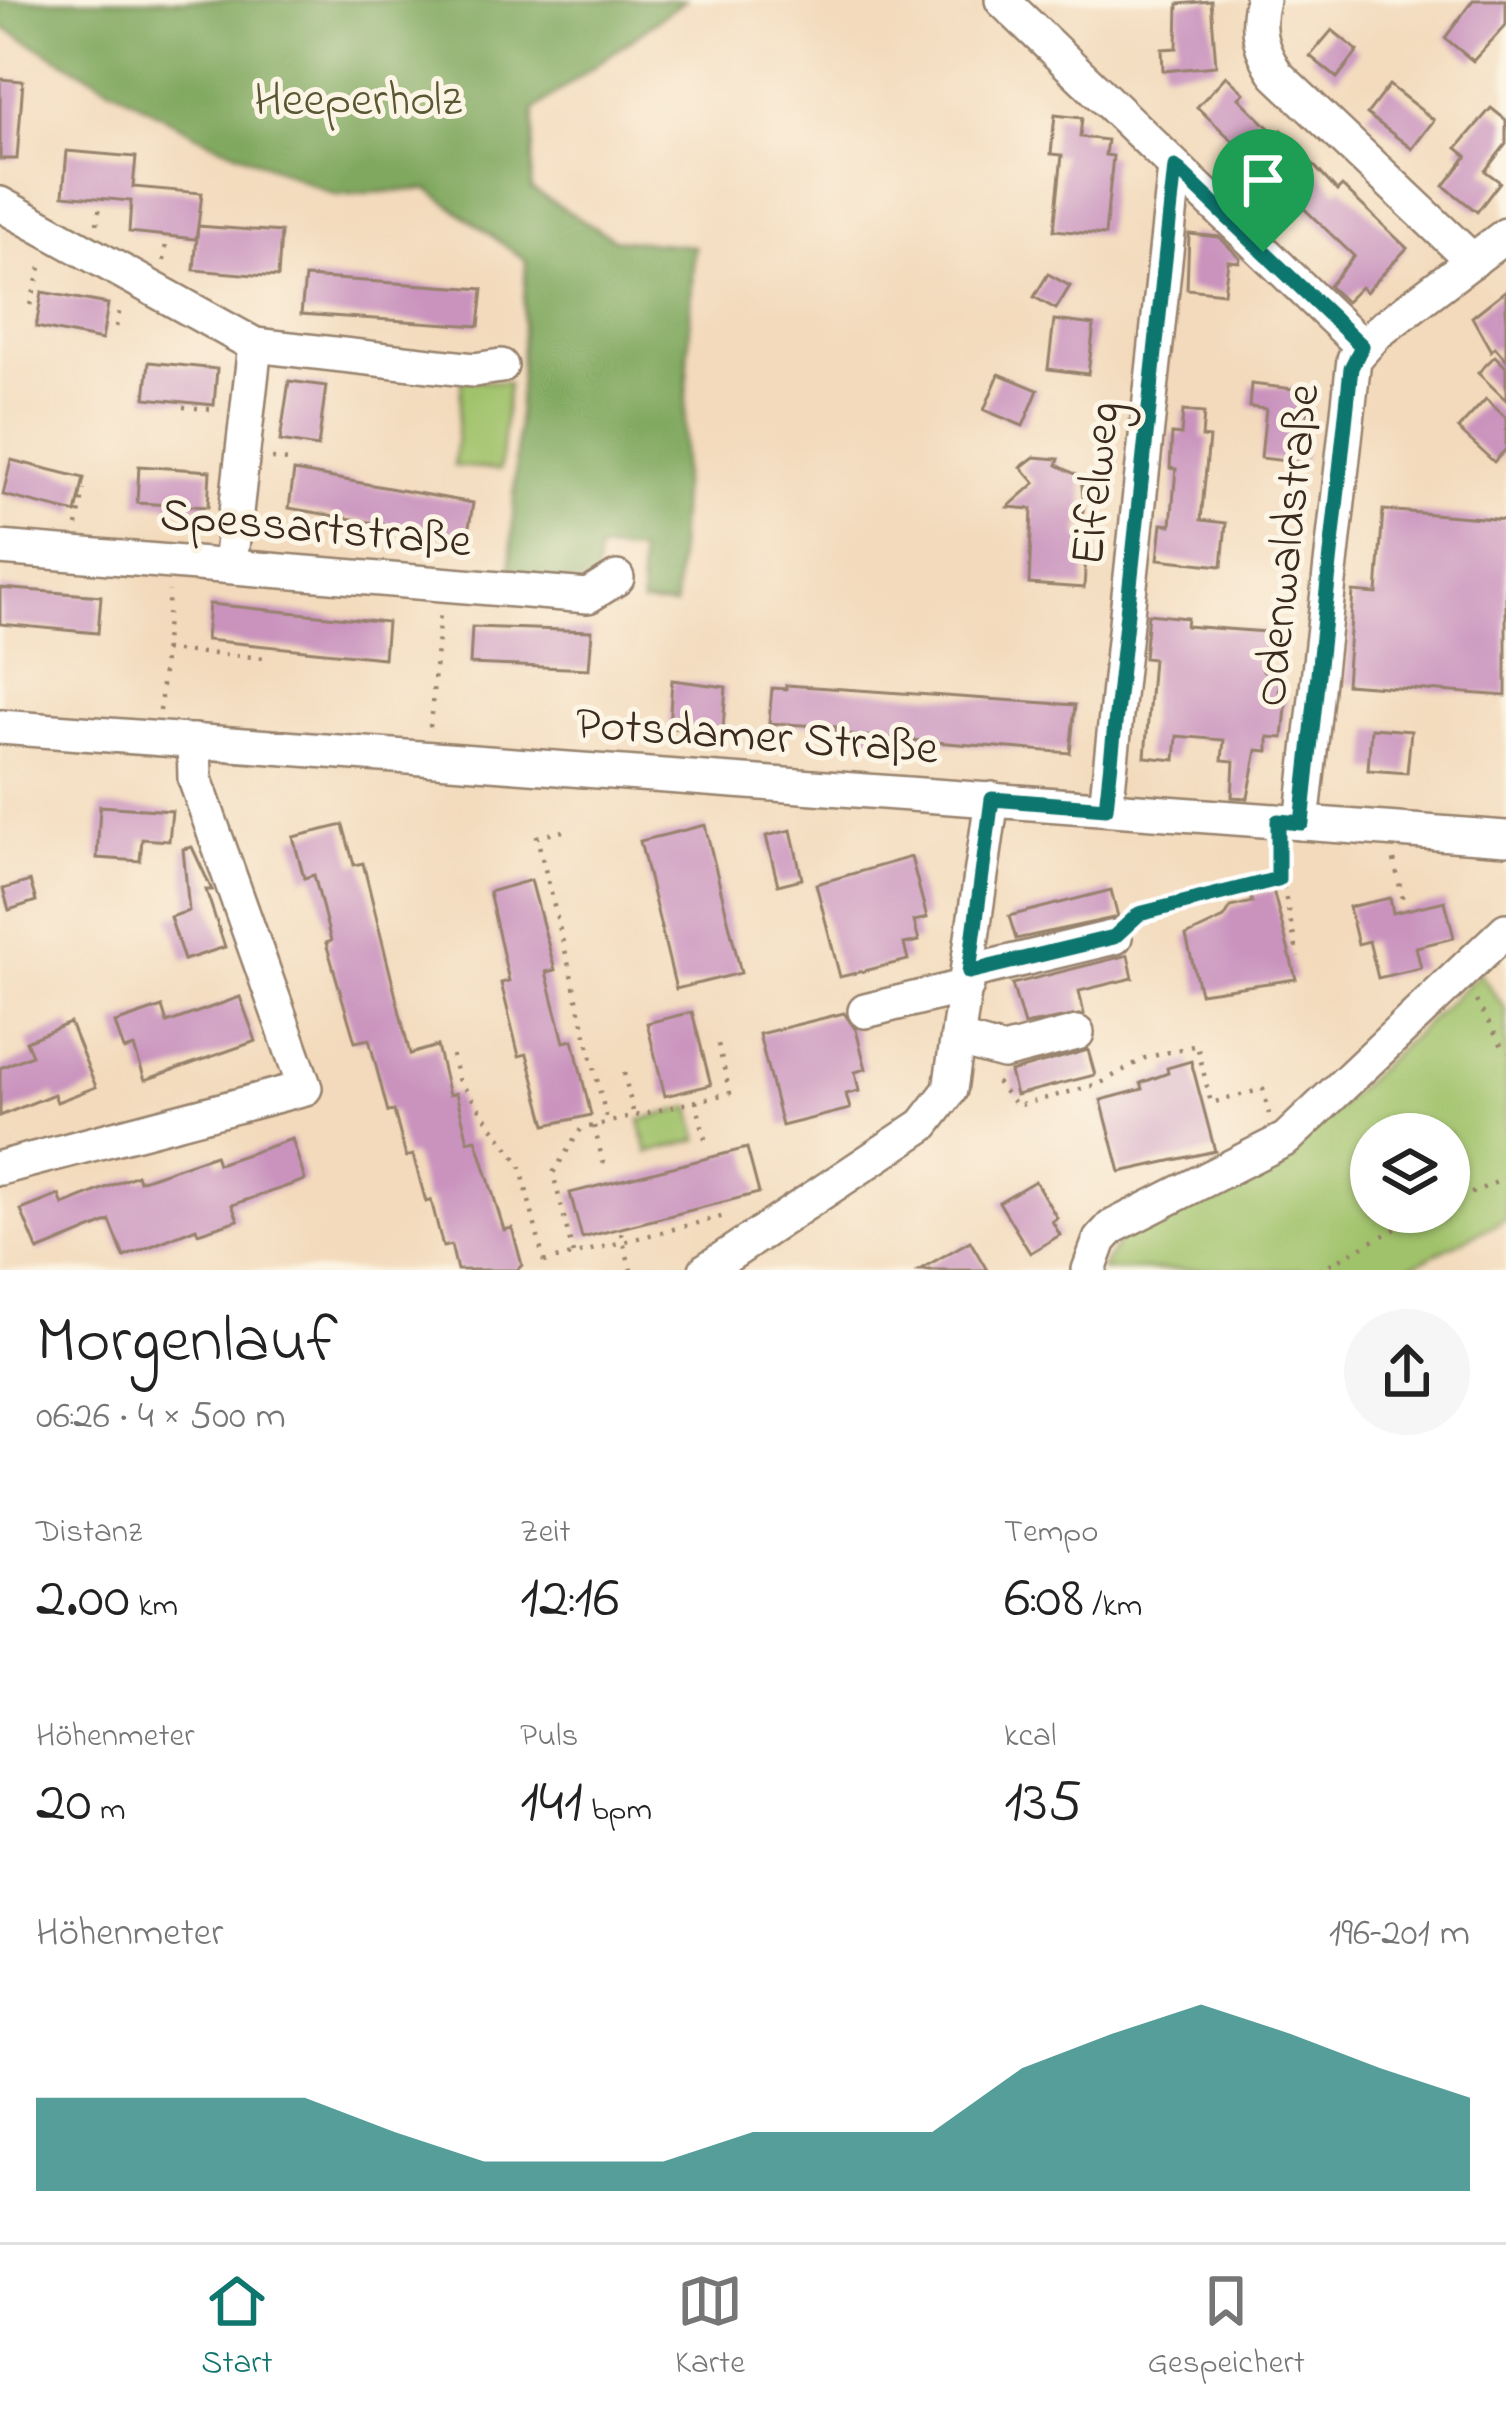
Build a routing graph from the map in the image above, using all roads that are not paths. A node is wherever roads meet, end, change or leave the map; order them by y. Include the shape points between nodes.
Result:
1 (1002, 0) edge
2 (1262, 0) edge
3 (1175, 167) junction
4 (0, 204) edge
5 (1506, 235) edge
6 (1472, 261) junction
7 (255, 345) junction
8 (1362, 346) junction
9 (501, 366) dead end
10 (0, 548) edge
11 (230, 565) junction
12 (617, 578) dead end
13 (0, 727) edge
14 (194, 741) junction
15 (992, 799) junction
16 (1106, 808) junction
17 (1290, 822) junction
18 (1506, 838) edge
19 (1506, 930) edge
20 (1114, 937) road end
21 (968, 979) junction
22 (866, 1011) dead end
23 (1077, 1033) dead end
24 (958, 1049) junction
25 (0, 1168) edge
26 (706, 1270) edge
27 (1089, 1270) edge

1 - 3 street
2 - 6 street via 1258,32 1277,75
3 - 8 street
3 - 16 street, Eifelweg
4 - 7 street
5 - 6 street, Odenwaldstraße
6 - 8 street, Odenwaldstraße
7 - 9 street via 474,370
7 - 11 street
8 - 17 street, Odenwaldstraße via 1351,368
10 - 11 street, Spessartstraße
11 - 12 street, Spessartstraße via 588,596
13 - 14 street, Potsdamer Straße
14 - 15 street, Potsdamer Straße
14 - 25 street via 192,772 305,1088
15 - 16 street, Potsdamer Straße
15 - 21 street
16 - 17 street, Potsdamer Straße
17 - 18 street, Potsdamer Straße
19 - 27 street via 1286,1139 1112,1228
20 - 21 street
21 - 22 street
21 - 24 street
23 - 24 street via 1003,1052
24 - 26 street via 945,1102 923,1125

